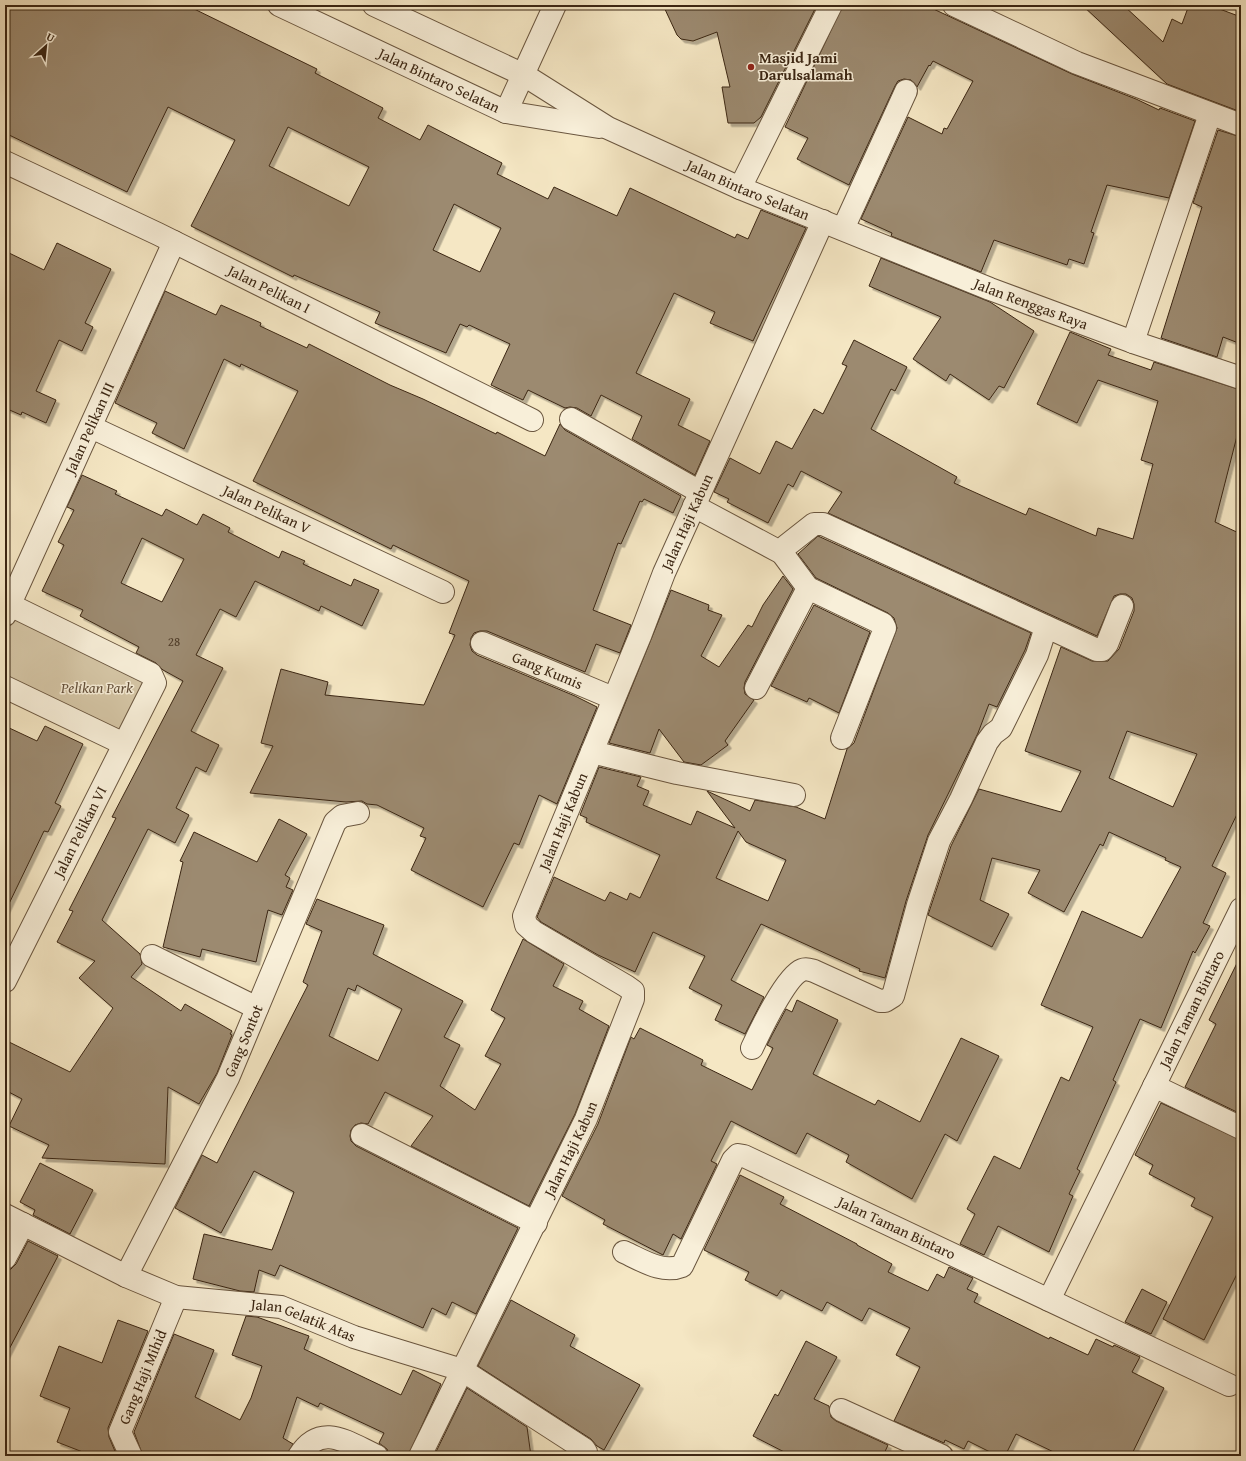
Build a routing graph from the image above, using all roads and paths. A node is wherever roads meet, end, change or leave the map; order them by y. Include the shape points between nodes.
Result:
1 (279, 5) edge
2 (374, 5) edge
3 (555, 5) edge
4 (831, 5) edge
5 (954, 5) edge
6 (524, 75) junction
7 (906, 91) dead end
8 (506, 112) junction
9 (1210, 114) junction
10 (1241, 125) edge
11 (608, 128) junction
12 (5, 162) edge
13 (740, 188) junction
14 (833, 225) junction
15 (174, 242) junction
16 (1133, 342) junction
17 (1241, 378) edge
18 (571, 419) dead end
19 (532, 420) dead end
20 (91, 427) junction
21 (697, 499) junction
22 (782, 553) junction
23 (808, 588) junction
24 (443, 592) dead end
25 (1122, 606) dead end
26 (7, 610) edge
27 (1046, 627) junction
28 (482, 643) dead end
29 (5, 687) edge
30 (756, 688) dead end
31 (613, 698) junction
32 (842, 738) dead end
33 (124, 744) junction
34 (592, 752) junction
35 (794, 795) dead end
36 (358, 813) dead end
37 (1241, 908) edge
38 (1236, 934) edge
39 (152, 956) dead end
40 (5, 981) edge
41 (257, 1008) junction
42 (752, 1048) dead end
43 (1154, 1086) junction
44 (1241, 1128) edge
45 (362, 1135) dead end
46 (14, 1220) edge
47 (536, 1223) junction
48 (624, 1252) dead end
49 (5, 1258) edge
50 (126, 1276) junction
51 (176, 1297) junction
52 (1049, 1300) junction
53 (462, 1370) junction
54 (1229, 1385) dead end
55 (841, 1410) dead end
56 (131, 1456) edge
57 (299, 1456) edge
58 (377, 1456) edge
59 (420, 1456) edge
60 (585, 1456) edge
61 (942, 1456) edge

1 - 8 street, Jalan Bintaro Selatan
2 - 6 street, Jalan Bintaro Selatan
3 - 6 street
4 - 13 street
5 - 9 street via 1077,63
6 - 8 street
6 - 11 street, Jalan Bintaro Selatan
7 - 14 street, Jalan Haji Kabun
8 - 11 street, Jalan Bintaro Selatan
9 - 10 street
9 - 16 street
11 - 13 street, Jalan Bintaro Selatan
12 - 15 street, Jalan Pelikan I
13 - 14 street, Jalan Bintaro Selatan
14 - 16 street, Jalan Renggas Raya via 990,289
14 - 21 street, Jalan Haji Kabun
15 - 19 street, Jalan Pelikan I
15 - 20 street, Jalan Pelikan III
16 - 17 street, Jalan Renggas Raya
18 - 21 street
20 - 24 street, Jalan Pelikan V
20 - 26 street, Jalan Pelikan III
21 - 22 street
21 - 31 street, Jalan Haji Kabun
22 - 23 street
22 - 27 street via 786,546 814,524 823,524
23 - 30 street
23 - 32 street via 883,624 885,628
25 - 27 street via 1107,644 1102,650
26 - 33 street, Jalan Pelikan VI via 151,674 155,683
27 - 42 street via 1037,655 1001,728 987,742 939,841 893,996 880,1001 809,969 802,970 786,985
28 - 31 street, Gang Kumis
29 - 33 street
31 - 34 street, Jalan Haji Kabun
33 - 40 street, Jalan Pelikan VI
34 - 35 street via 677,773
34 - 47 street, Jalan Haji Kabun via 524,916 526,925 534,932 626,986 633,991 633,999 586,1119
36 - 41 street, Gang Sontot via 342,816 335,822
37 - 38 street, Jalan Taman Bintaro
38 - 43 street, Jalan Taman Bintaro
39 - 41 street
41 - 50 street, Gang Sontot via 213,1108
43 - 44 street, Jalan Taman Bintaro
43 - 52 street, Jalan Taman Bintaro
45 - 47 street
46 - 49 street
46 - 50 street, Jalan Gelatik Atas
47 - 53 street, Jalan Haji Kabun
48 - 52 street, Jalan Taman Bintaro via 664,1270 682,1266 733,1160 738,1155
50 - 51 street, Jalan Gelatik Atas
51 - 53 street, Jalan Gelatik Atas via 281,1307 354,1337
51 - 56 street, Gang Haji Mihid via 120,1432
52 - 54 street, Jalan Taman Bintaro
53 - 59 street, Jalan Haji Kabun
53 - 60 street, Jalan Gelatik Atas via 584,1449
55 - 61 street
57 - 58 street via 310,1443 324,1436 343,1440

